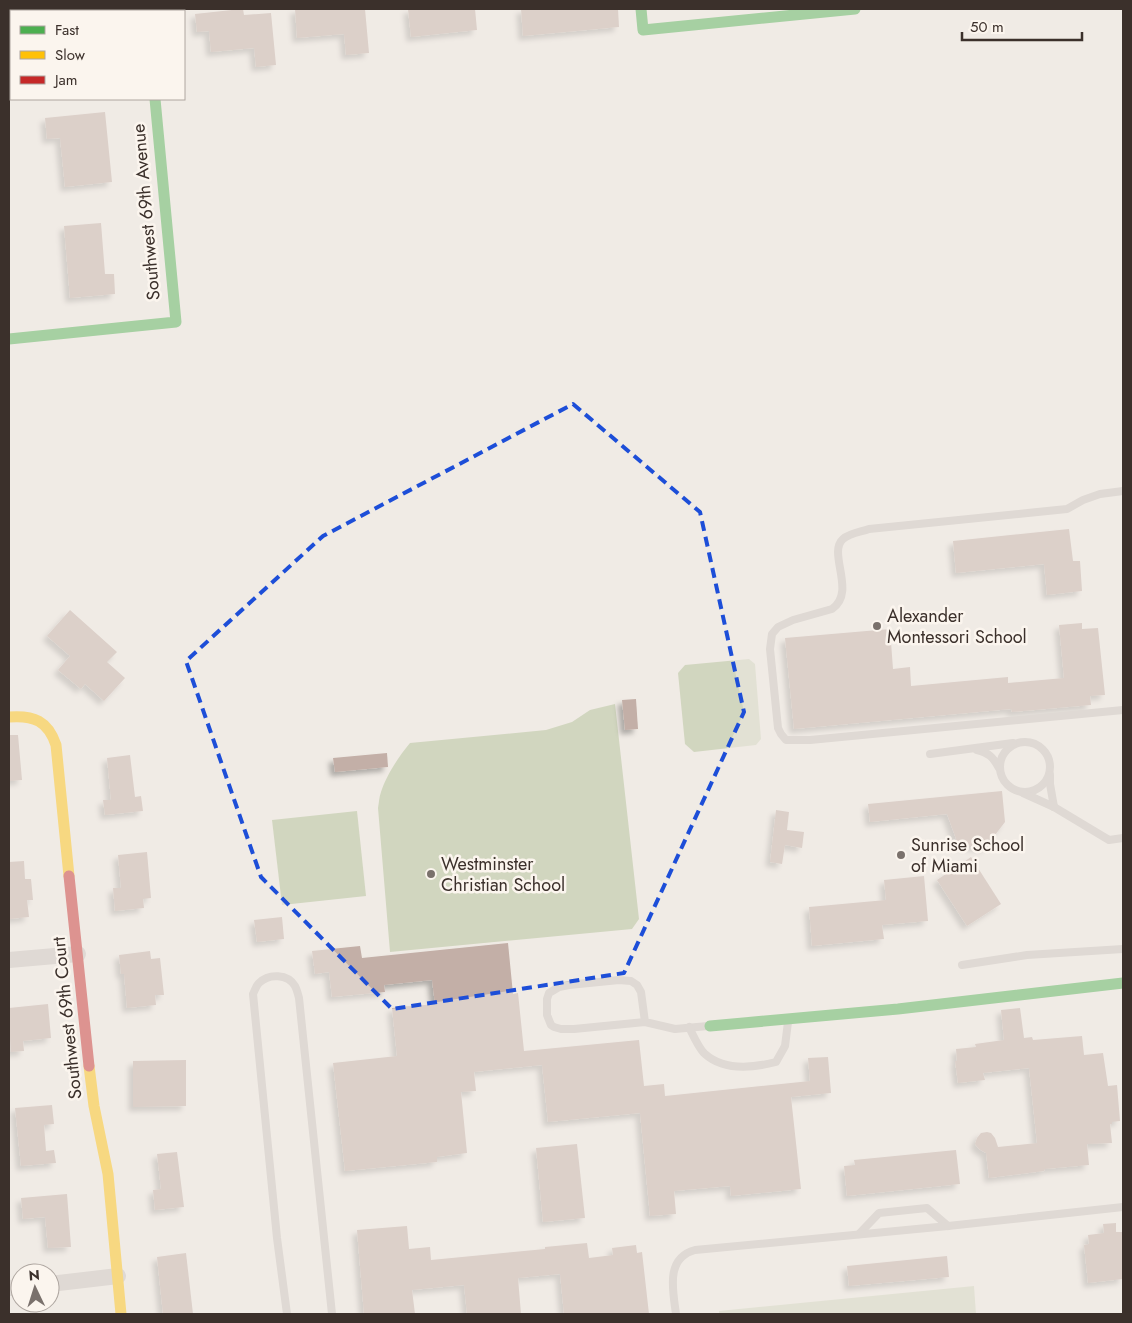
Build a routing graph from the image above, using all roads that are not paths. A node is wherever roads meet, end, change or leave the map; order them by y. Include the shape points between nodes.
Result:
1 (641, 9) edge
2 (855, 9) edge
3 (156, 100) edge
4 (9, 339) edge
5 (1123, 491) edge
6 (1123, 710) edge
7 (9, 716) edge
8 (1018, 743) junction
9 (972, 748) junction
10 (930, 754) dead end
11 (1050, 768) junction
12 (1000, 769) junction
13 (1021, 792) junction
14 (1054, 807) junction
15 (1123, 838) edge
16 (1123, 949) edge
17 (78, 954) junction
18 (9, 960) edge
19 (962, 964) dead end
20 (1123, 983) edge
21 (789, 1019) junction
22 (645, 1022) junction
23 (710, 1026) joint
24 (689, 1028) junction
25 (1123, 1208) edge
26 (948, 1226) junction
27 (859, 1234) junction
28 (118, 1276) junction
29 (60, 1283) edge
30 (121, 1314) edge
31 (287, 1314) edge
32 (332, 1314) edge
33 (676, 1314) edge

1 - 2 street via 643,30
3 - 4 street, Southwest 69th Avenue via 176,322
5 - 6 lane via 1100,494 1067,509 869,529 848,536 838,547 842,586 836,605 778,627 772,634 770,649 778,728 786,740
7 - 17 street, Southwest 69th Court via 26,716 41,722 50,731 56,745
8 - 9 lane
8 - 11 lane via 1034,743 1041,747
8 - 12 lane via 1004,752
9 - 10 lane
9 - 12 lane via 994,758
11 - 13 lane via 1044,783 1038,788
11 - 14 lane
12 - 13 lane via 1006,784
13 - 14 lane
14 - 15 lane via 1110,840
16 - 19 lane via 1027,955
17 - 18 street
17 - 28 street, Southwest 69th Court via 92,1096 107,1167
20 - 21 street
21 - 23 street
21 - 24 lane via 785,1046 776,1062 761,1066 739,1067 717,1062 704,1054
22 - 22 lane via 641,992 631,981 559,987 549,993 547,999 551,1025 561,1029
22 - 24 lane via 675,1029
23 - 24 lane
25 - 26 lane
26 - 27 lane
26 - 27 lane via 927,1208 879,1213
27 - 33 lane via 689,1251 679,1260 673,1274
28 - 29 street
28 - 30 street, Southwest 69th Court
31 - 32 lane via 253,994 261,981 277,976 296,986 299,998

